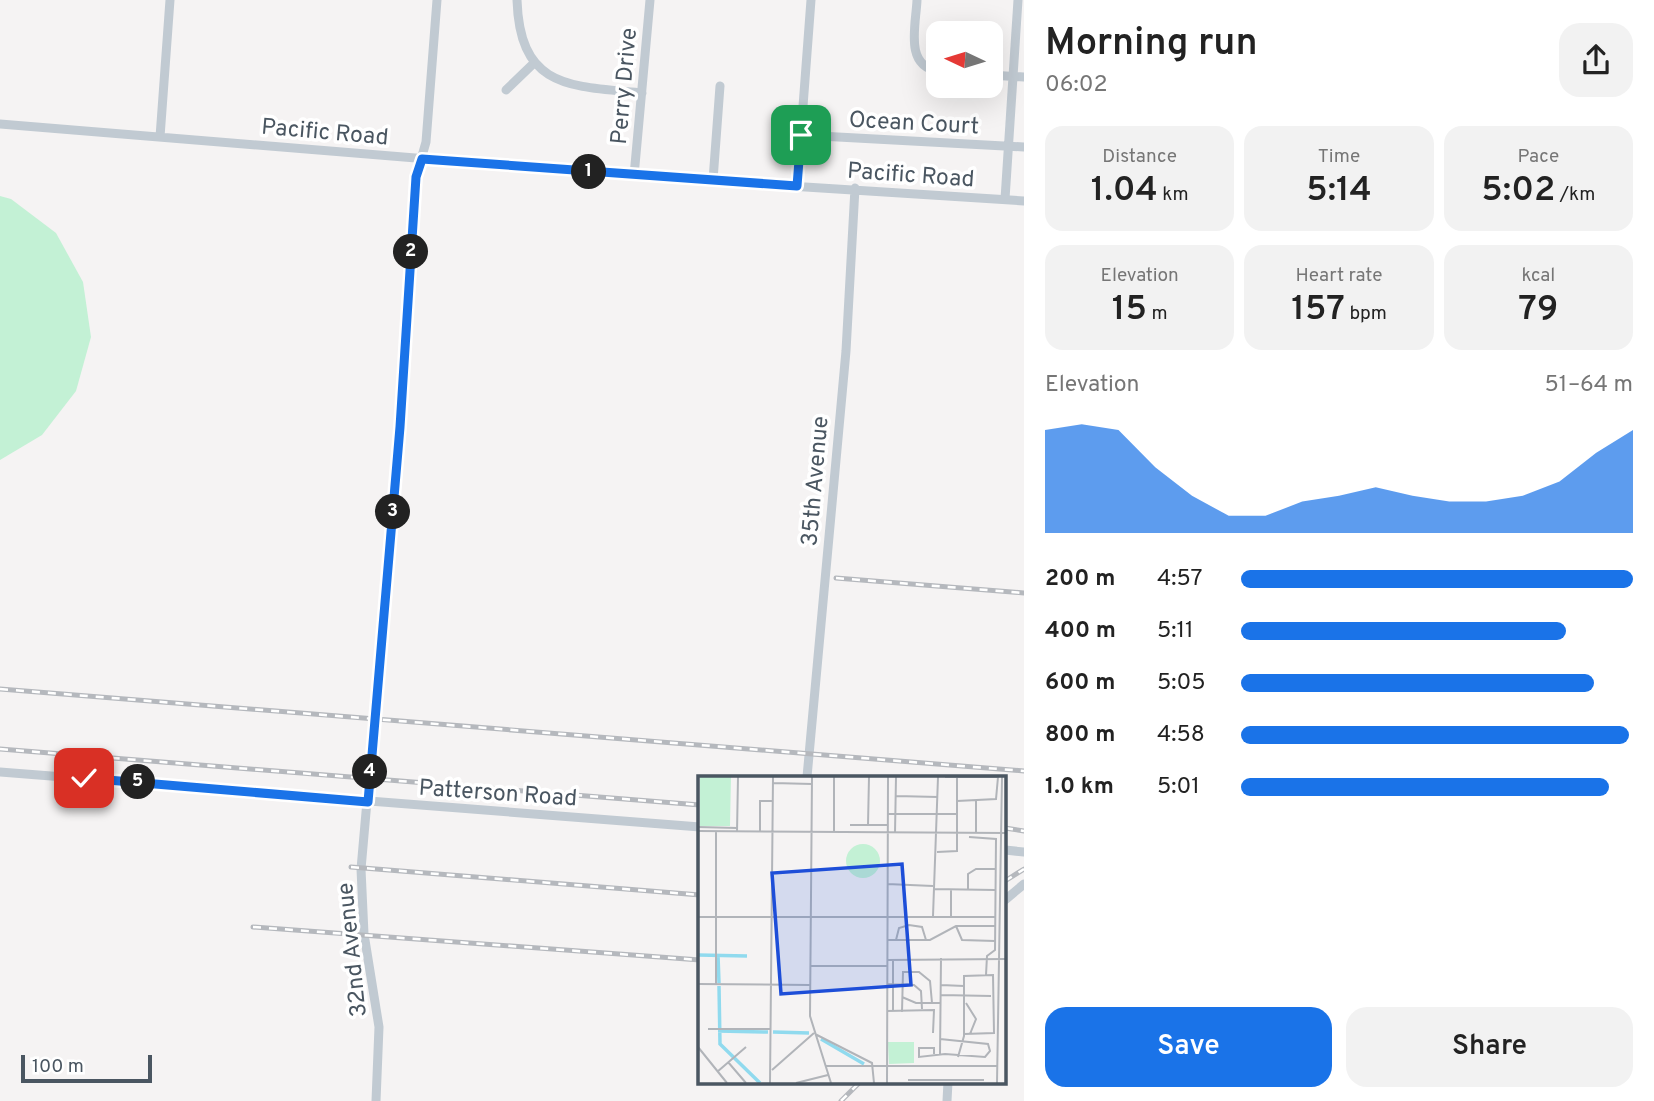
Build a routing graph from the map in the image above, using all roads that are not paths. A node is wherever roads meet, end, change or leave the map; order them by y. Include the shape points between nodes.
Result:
1 (170, 0) edge
2 (437, 0) edge
3 (517, 0) edge
4 (650, 0) edge
5 (811, 0) edge
6 (917, 0) edge
7 (1018, 0) edge
8 (534, 63) junction
9 (926, 66) edge
10 (1019, 77) edge
11 (720, 86) dead end
12 (506, 90) dead end
13 (642, 93) junction
14 (0, 124) edge
15 (801, 135) junction
16 (160, 137) junction
17 (1009, 146) junction
18 (1024, 147) edge
19 (422, 159) junction
20 (634, 176) junction
21 (713, 180) junction
22 (797, 186) junction
23 (855, 188) junction
24 (1005, 200) junction
25 (1024, 201) edge
26 (0, 772) edge
27 (807, 776) edge
28 (368, 802) junction
29 (698, 827) edge
30 (1006, 850) edge
31 (1024, 852) edge
32 (1024, 884) edge
33 (1006, 899) edge
34 (376, 1101) edge

1 - 16 street
2 - 19 street, 32nd Avenue
3 - 8 street via 521,40
4 - 13 street, Perry Drive
5 - 15 street
6 - 9 street via 915,53
7 - 10 street
8 - 12 street
8 - 13 street via 575,86
10 - 17 street
11 - 21 street
13 - 20 street, Perry Drive
14 - 16 street, Pacific Road
15 - 17 street, Ocean Court
15 - 22 street
16 - 19 street, Pacific Road
17 - 18 street, Ocean Court
17 - 24 street
19 - 20 street, Pacific Road
19 - 28 street, 32nd Avenue via 416,177
20 - 21 street, Pacific Road
21 - 22 street, Pacific Road
22 - 23 street, Pacific Road
23 - 24 street, Pacific Road
23 - 27 street, 35th Avenue via 846,351
24 - 25 street, Pacific Road
26 - 28 street, Patterson Road
28 - 29 street, Patterson Road
28 - 34 street, 32nd Avenue via 361,900 379,1027
30 - 31 street
32 - 33 street

